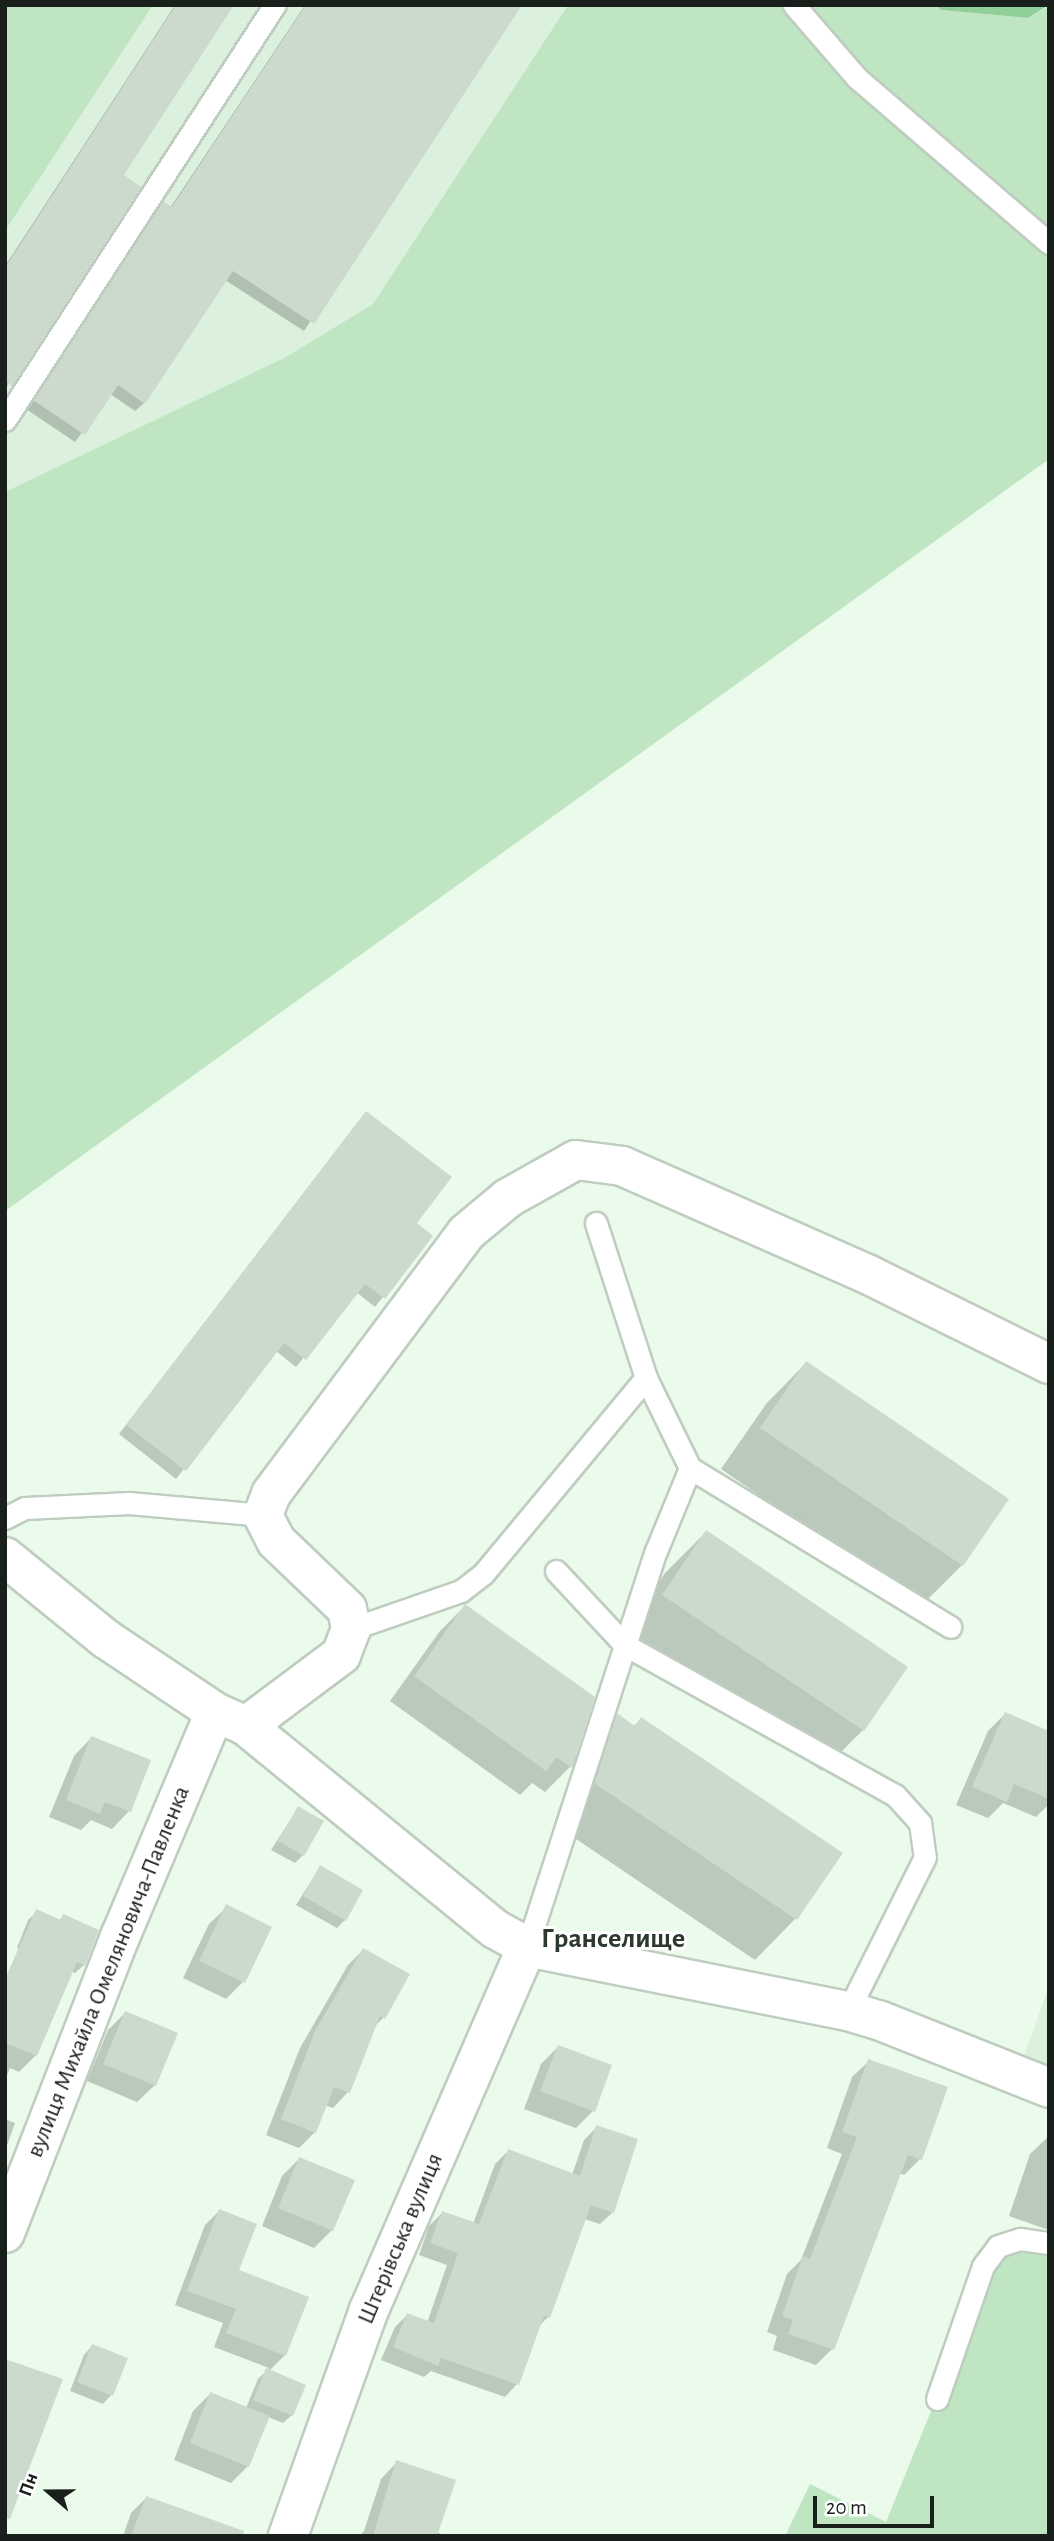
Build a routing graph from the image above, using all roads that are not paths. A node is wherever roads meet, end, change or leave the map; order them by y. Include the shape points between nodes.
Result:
1 (275, 5) edge
2 (793, 5) edge
3 (1049, 243) edge
4 (5, 420) edge
5 (596, 1223) dead end
6 (1049, 1364) edge
7 (646, 1378) junction
8 (690, 1468) junction
9 (263, 1515) junction
10 (5, 1518) edge
11 (5, 1557) edge
12 (556, 1571) dead end
13 (950, 1627) dead end
14 (351, 1629) junction
15 (625, 1645) junction
16 (230, 1719) junction
17 (527, 1947) junction
18 (848, 2011) junction
19 (1049, 2088) edge
20 (5, 2233) edge
21 (1049, 2243) edge
22 (937, 2399) dead end
23 (288, 2536) edge

1 - 4 lane
2 - 3 lane via 857,78
5 - 7 lane
6 - 9 street via 869,1275 622,1166 576,1160 508,1198 466,1233 271,1494
7 - 8 lane
7 - 14 lane via 484,1574 461,1591
8 - 13 lane
8 - 15 lane
9 - 10 lane via 129,1503 25,1508
9 - 14 street via 276,1541 346,1609
11 - 16 street via 106,1639
12 - 15 lane
14 - 16 street via 341,1655
15 - 17 lane
15 - 18 lane via 895,1795 920,1823 925,1857
16 - 17 street via 495,1929
16 - 20 street, вулиця Михайла Омеляновича-Павленка via 120,1937
17 - 18 street
17 - 23 street, Штерівська вулиця via 369,2310
18 - 19 street
21 - 22 lane via 1020,2239 998,2246 983,2266

